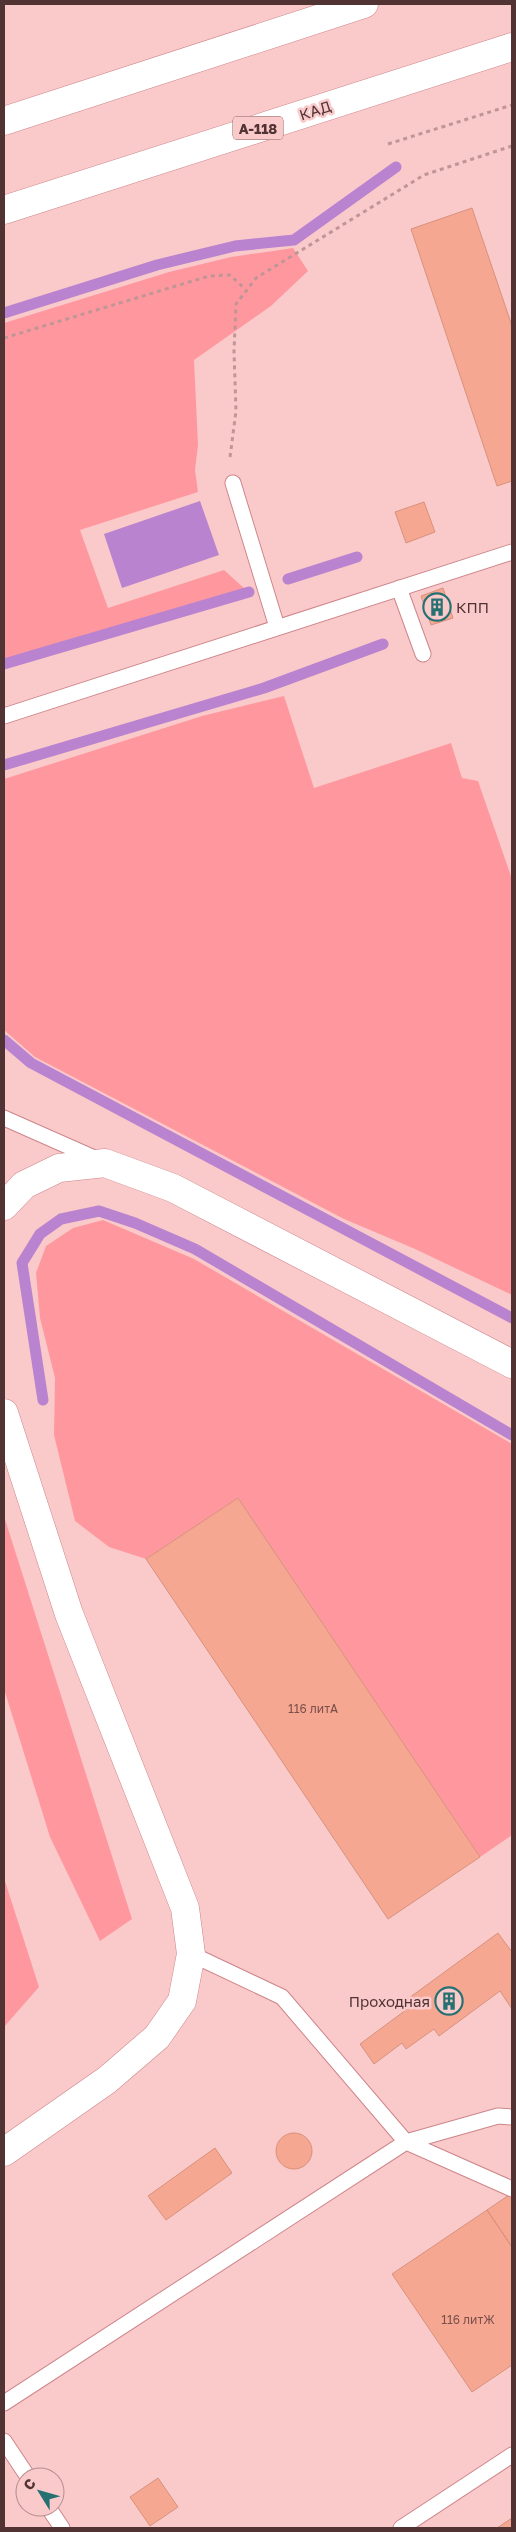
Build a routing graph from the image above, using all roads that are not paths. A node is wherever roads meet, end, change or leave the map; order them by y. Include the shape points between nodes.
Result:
1 (364, 4) edge
2 (512, 47) edge
3 (4, 121) edge
4 (4, 210) edge
5 (233, 483) road end
6 (512, 552) edge
7 (399, 588) junction
8 (277, 627) junction
9 (423, 654) dead end
10 (4, 716) edge
11 (4, 1118) edge
12 (105, 1163) junction
13 (4, 1206) edge
14 (512, 1364) edge
15 (4, 1413) edge
16 (191, 1954) junction
17 (512, 2117) edge
18 (406, 2142) junction
19 (4, 2152) edge
20 (512, 2189) edge
21 (4, 2403) edge
22 (4, 2441) edge
23 (512, 2455) edge
24 (21, 2467) edge
25 (55, 2517) edge
26 (62, 2528) edge
27 (401, 2528) edge

1 - 3 main road
2 - 4 main road, КАД / А-118
5 - 8 lane
6 - 7 lane
7 - 8 lane
7 - 9 lane
8 - 10 lane
11 - 12 lane
12 - 13 main road via 59,1168 24,1185
12 - 14 main road via 173,1188
15 - 16 main road via 69,1614 185,1908
16 - 18 lane via 282,1997
16 - 19 main road via 182,2002 158,2037 107,2080
17 - 18 lane via 498,2116
18 - 20 lane
18 - 21 lane
22 - 24 lane
23 - 27 lane
25 - 26 lane

